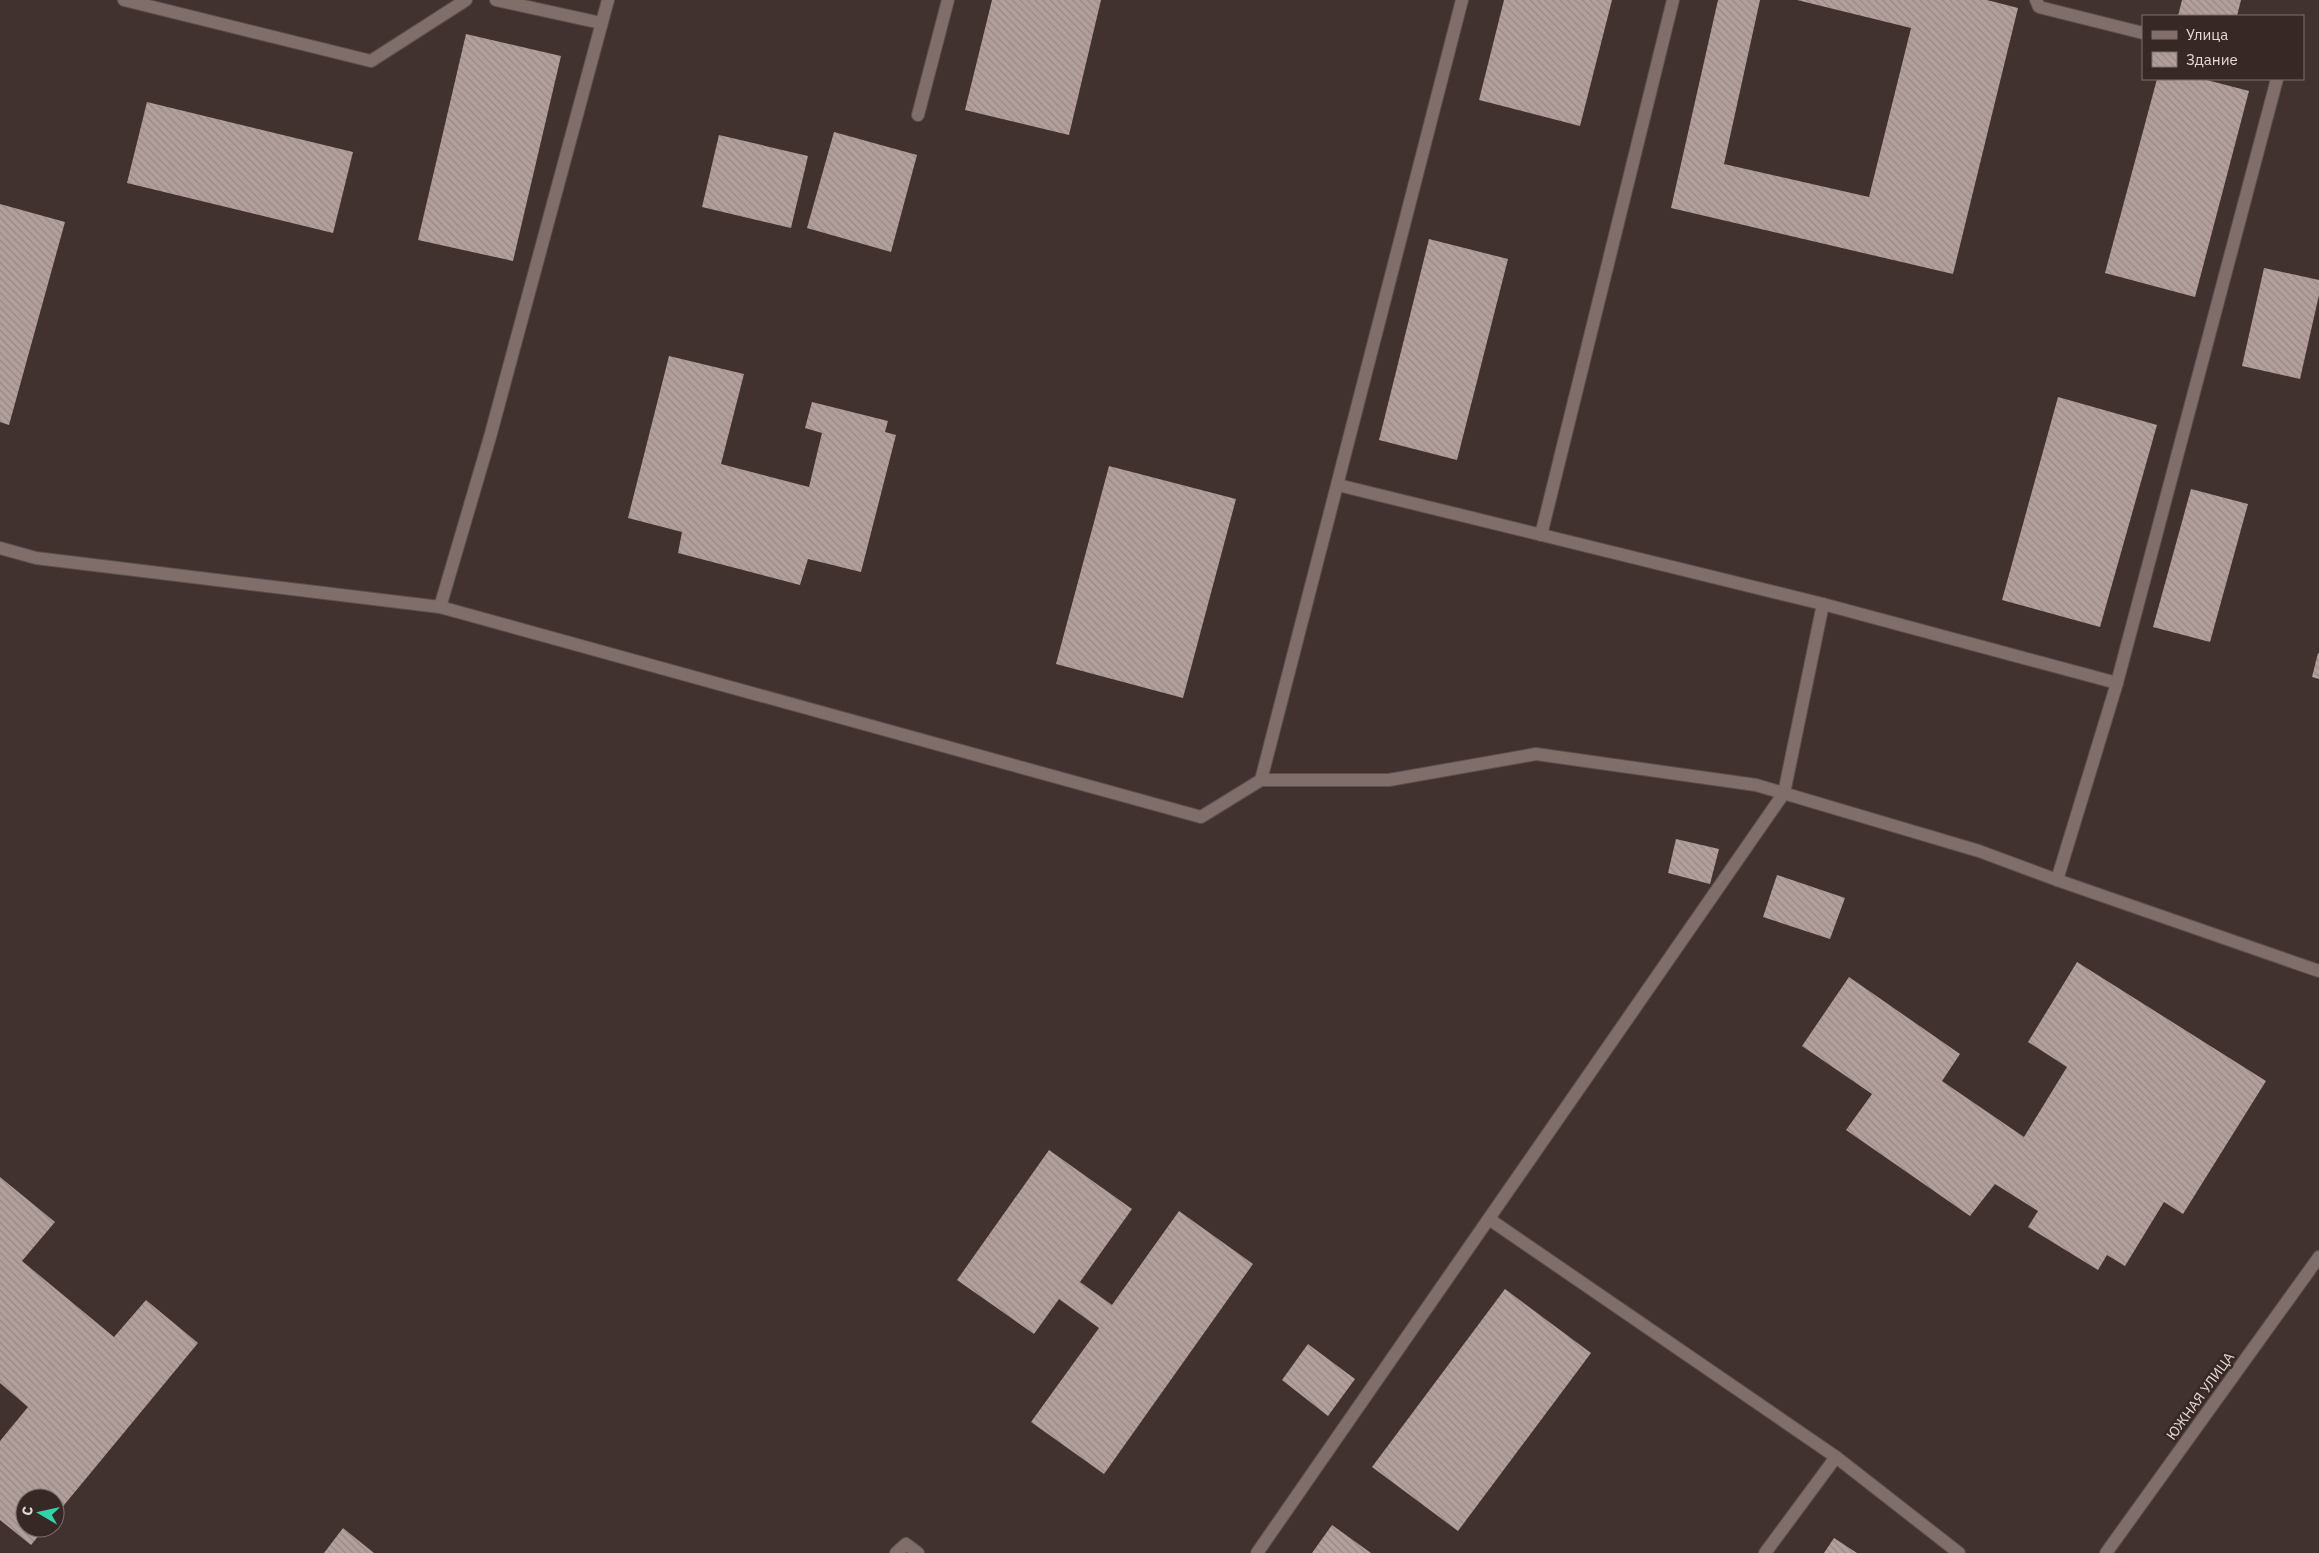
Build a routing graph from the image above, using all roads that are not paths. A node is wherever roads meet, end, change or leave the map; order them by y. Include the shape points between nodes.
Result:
1 (124, 0) edge
2 (466, 0) edge
3 (496, 0) edge
4 (608, 0) edge
5 (948, 0) edge
6 (1462, 0) edge
7 (1673, 0) edge
8 (2036, 0) edge
9 (156, 4) edge
10 (601, 23) junction
11 (2142, 33) edge
12 (2277, 80) edge
13 (918, 115) dead end
14 (1338, 485) junction
15 (1541, 535) junction
16 (0, 548) edge
17 (1823, 604) junction
18 (440, 607) junction
19 (2117, 682) junction
20 (1262, 780) junction
21 (1784, 793) junction
22 (2057, 880) junction
23 (2319, 971) edge
24 (1489, 1219) junction
25 (2319, 1257) edge
26 (1836, 1458) junction
27 (896, 1553) edge
28 (918, 1553) edge
29 (1257, 1553) edge
30 (1765, 1553) edge
31 (1959, 1553) edge
32 (2106, 1553) edge

1 - 9 main road
2 - 9 main road via 371,61
3 - 10 main road
4 - 10 main road
5 - 13 main road
6 - 14 main road
7 - 15 main road
8 - 11 main road via 2039,7
10 - 18 main road via 490,437
12 - 19 main road
14 - 15 main road
14 - 20 main road
15 - 17 main road
16 - 18 main road via 36,558
17 - 19 main road
17 - 21 main road
18 - 20 main road via 1201,817
19 - 22 main road
20 - 21 main road via 1389,780 1536,754 1756,785
21 - 22 main road via 1979,851
21 - 24 main road
22 - 23 main road
24 - 26 main road
24 - 29 main road
25 - 32 main road, ЮЖНАЯ УЛИЦА
26 - 30 main road
26 - 31 main road
27 - 28 main road via 906,1544

